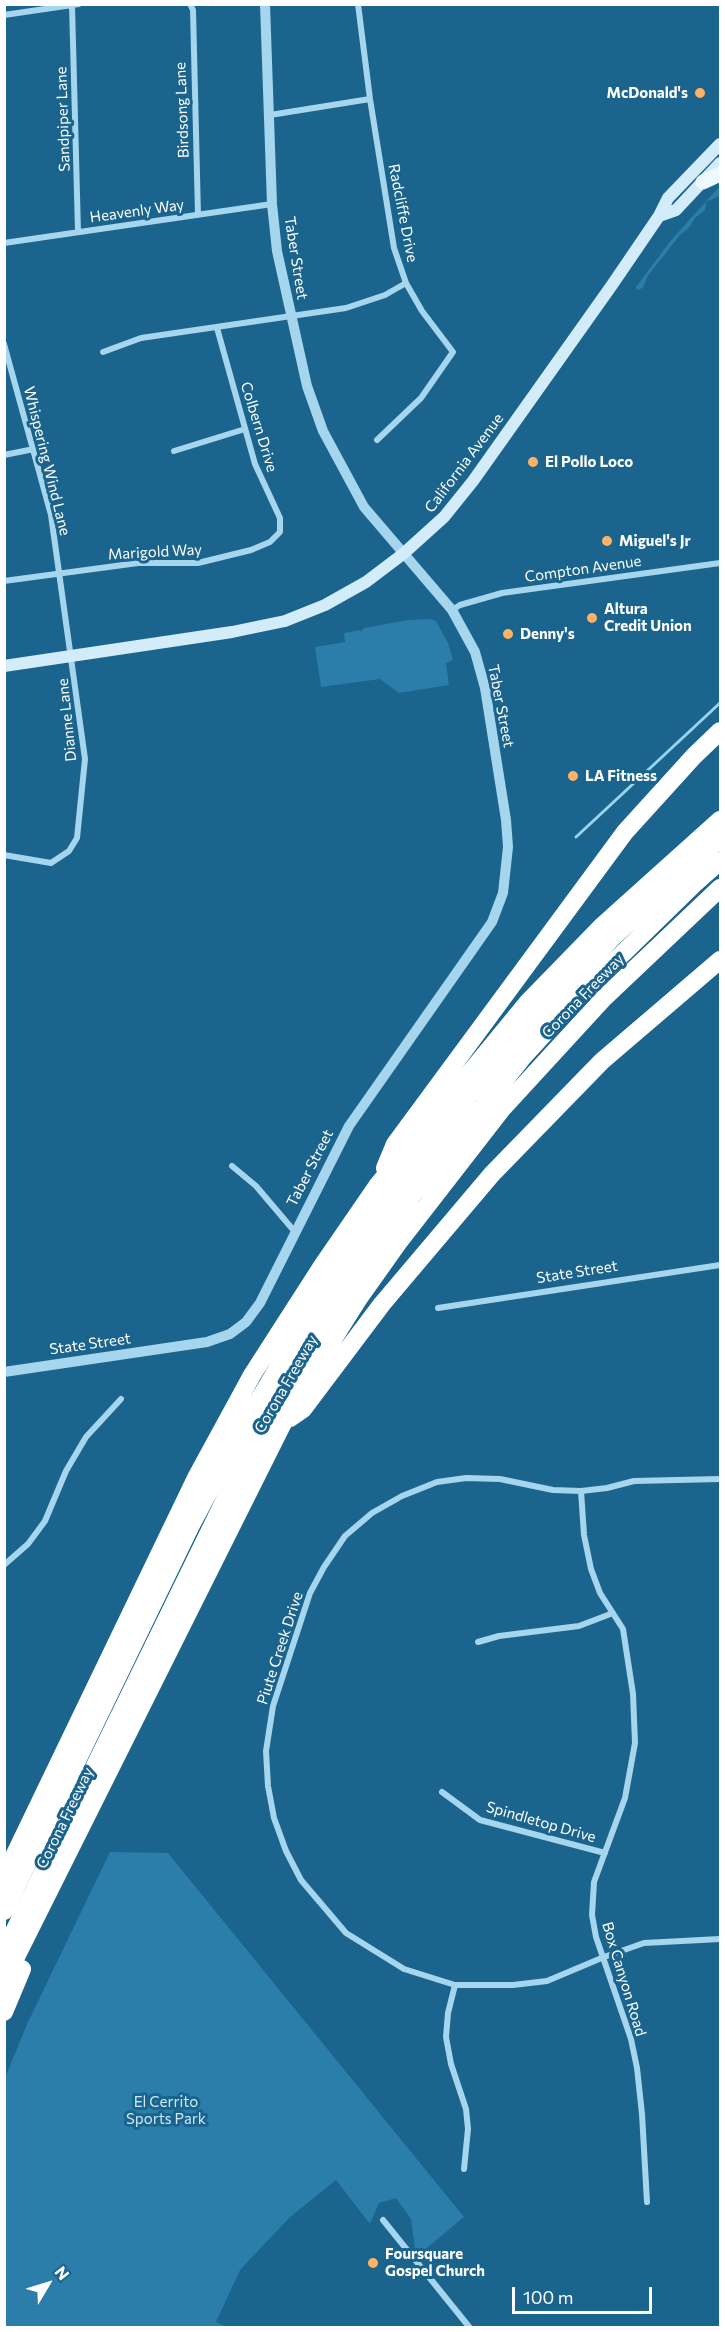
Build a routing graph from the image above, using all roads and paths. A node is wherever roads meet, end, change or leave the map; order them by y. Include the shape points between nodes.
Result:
1 (190, 4) edge
2 (265, 4) edge
3 (358, 4) edge
4 (75, 5) edge
5 (4, 15) edge
6 (370, 99) junction
7 (270, 115) junction
8 (720, 144) edge
9 (720, 163) edge
10 (720, 174) edge
11 (703, 182) junction
12 (272, 204) junction
13 (198, 215) junction
14 (659, 216) junction
15 (78, 232) junction
16 (4, 243) edge
17 (406, 283) junction
18 (291, 317) junction
19 (217, 328) junction
20 (4, 344) edge
21 (103, 352) dead end
22 (245, 429) junction
23 (377, 440) dead end
24 (34, 449) junction
25 (174, 450) dead end
26 (4, 455) edge
27 (280, 532) joint
28 (402, 554) junction
29 (720, 563) edge
30 (60, 573) junction
31 (4, 581) edge
32 (452, 610) junction
33 (72, 656) junction
34 (4, 666) edge
35 (720, 731) edge
36 (720, 820) edge
37 (720, 838) edge
38 (4, 855) edge
39 (720, 861) edge
40 (720, 888) edge
41 (720, 960) edge
42 (232, 1166) dead end
43 (378, 1186) junction
44 (295, 1233) junction
45 (720, 1265) edge
46 (438, 1308) dead end
47 (246, 1322) joint
48 (4, 1372) edge
49 (121, 1400) dead end
50 (283, 1423) junction
51 (720, 1479) edge
52 (581, 1491) junction
53 (4, 1565) edge
54 (613, 1612) junction
55 (478, 1642) dead end
56 (442, 1792) dead end
57 (34, 1814) junction
58 (75, 1838) junction
59 (605, 1853) junction
60 (4, 1868) edge
61 (4, 1877) edge
62 (4, 1911) edge
63 (720, 1939) edge
64 (4, 1952) edge
65 (604, 1957) junction
66 (4, 1981) edge
67 (455, 1985) junction
68 (4, 2012) edge
69 (464, 2169) dead end
70 (647, 2202) dead end
71 (383, 2220) dead end
72 (470, 2328) edge

1 - 13 street, Birdsong Lane
2 - 7 street, Taber Street
3 - 6 street, Radcliffe Drive
4 - 5 street
4 - 15 street, Sandpiper Lane
6 - 7 street
6 - 17 street, Radcliffe Drive via 394,248
7 - 12 street, Taber Street
8 - 14 main road, California Avenue via 668,198
9 - 11 main road, California Avenue
10 - 11 main road
11 - 14 main road, California Avenue via 676,210
12 - 13 street, Heavenly Way
12 - 18 street, Taber Street
13 - 15 street, Heavenly Way
14 - 28 main road, California Avenue via 473,481 444,517
15 - 16 street, Heavenly Way
17 - 18 street via 370,302
17 - 23 street, Radcliffe Drive via 453,352 421,398
18 - 19 street
18 - 28 street, Taber Street via 307,386 323,431 364,507
19 - 21 street via 141,338
19 - 22 street, Colbern Drive
20 - 24 street, Whispering Wind Lane
22 - 25 street
22 - 27 street, Colbern Drive via 255,464 280,518
24 - 26 street
24 - 30 street, Whispering Wind Lane via 51,515
27 - 30 street, Marigold Way via 270,542 251,550 198,563 138,563
28 - 32 street, Taber Street
28 - 33 main road, California Avenue via 366,582 285,621
29 - 32 street, Compton Avenue via 502,592
30 - 31 street, Marigold Way
30 - 33 street, Whispering Wind Lane
32 - 44 street, Taber Street via 474,652 485,688 507,829 503,893 492,922 349,1126
33 - 34 main road, California Avenue
33 - 38 street, Dianne Lane via 85,759 77,838 69,851 51,863
35 - 43 highway via 626,832 570,905 395,1144
36 - 43 highway, Corona Freeway via 601,927 528,1002
37 - 62 highway via 612,938 476,1087 385,1205 311,1312 191,1525
39 - 64 highway via 611,964 522,1058 413,1194 357,1272 298,1363 241,1467
40 - 50 highway, Corona Freeway via 604,999 502,1109 366,1288
41 - 50 highway via 602,1061 492,1174 382,1304 303,1409
42 - 44 street via 256,1186
43 - 57 highway, Corona Freeway via 294,1308 202,1466
44 - 47 street, Taber Street via 260,1303
45 - 46 street, State Street
47 - 48 street, State Street via 230,1334 207,1342
49 - 53 street via 86,1437 66,1471 45,1521 28,1544
50 - 58 highway, Corona Freeway
51 - 52 street, Piute Creek Drive via 634,1480
52 - 54 street, Box Canyon Road via 591,1569
52 - 67 street, Piute Creek Drive via 466,1478 437,1482 372,1513 345,1536 310,1593 273,1706 266,1751 268,1786 274,1818 301,1880 346,1933 404,1969
54 - 55 street via 579,1626
54 - 59 street, Box Canyon Road via 623,1629 628,1650 635,1743 625,1798
56 - 59 street, Spindletop Drive via 480,1820
57 - 60 highway
57 - 61 highway, Corona Freeway
58 - 66 highway, Corona Freeway
58 - 68 highway
59 - 65 street, Box Canyon Road via 594,1882 592,1915
63 - 65 street, Piute Creek Drive via 644,1943
65 - 67 street, Piute Creek Drive via 547,1981
65 - 70 street, Box Canyon Road via 637,2068
67 - 69 street via 446,2037 466,2109
71 - 72 street

